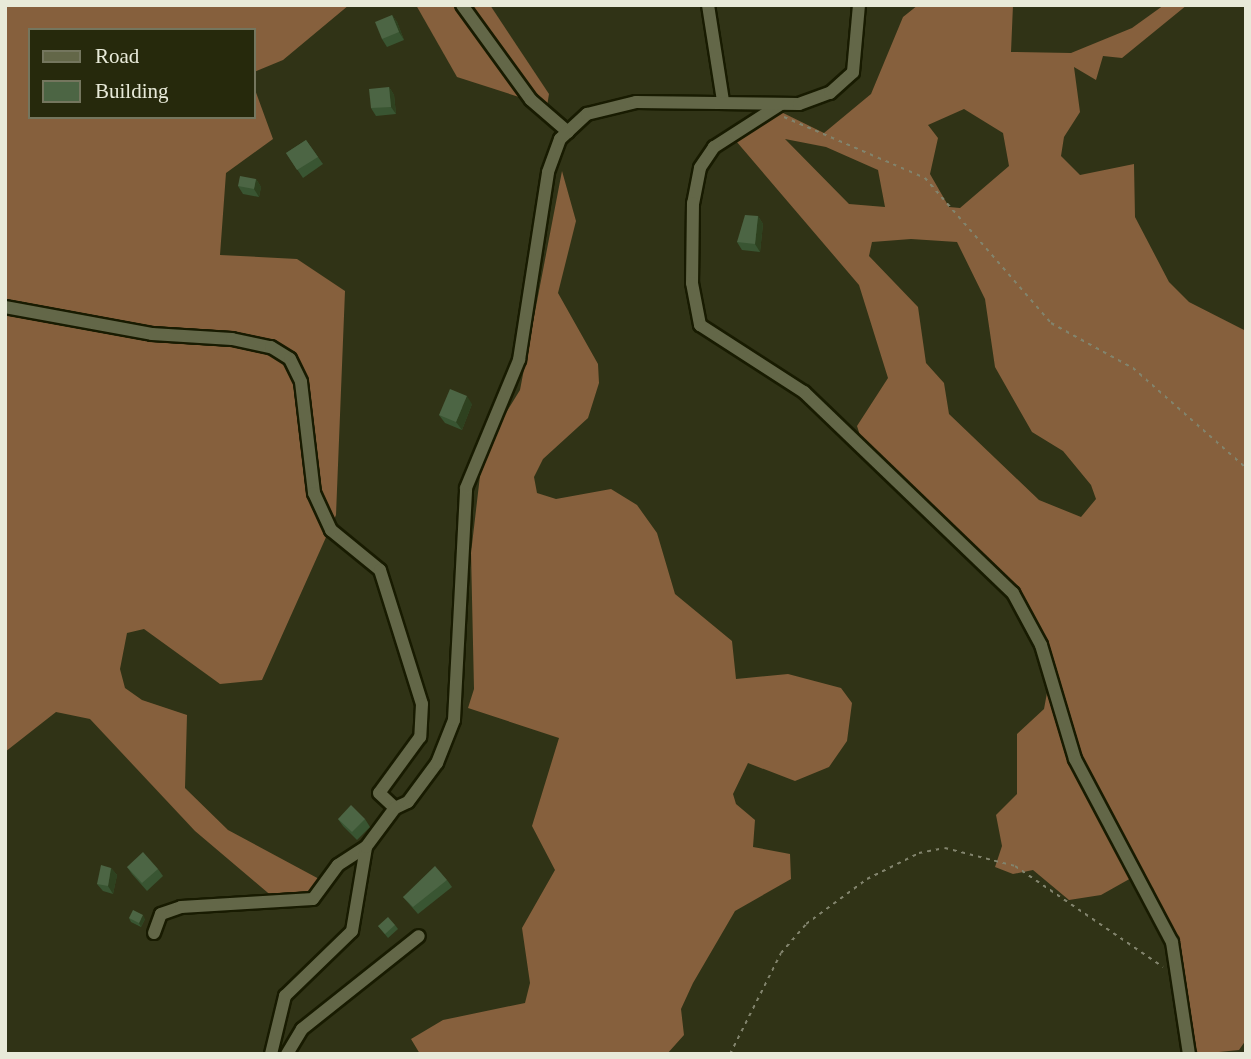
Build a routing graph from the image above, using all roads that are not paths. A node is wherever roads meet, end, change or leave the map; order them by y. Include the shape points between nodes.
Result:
1 (462, 5) edge
2 (708, 5) edge
3 (859, 5) edge
4 (723, 102) junction
5 (776, 107) junction
6 (568, 132) junction
7 (5, 307) edge
8 (395, 807) junction
9 (366, 847) junction
10 (154, 933) dead end
11 (419, 936) dead end
12 (271, 1054) edge
13 (287, 1054) edge
14 (1189, 1054) edge

1 - 6 street via 531,100
2 - 4 street
3 - 5 street via 853,72 830,93
4 - 5 street
4 - 6 street via 636,102 587,114
5 - 14 street via 714,147 700,168 692,270 699,325 804,392 1013,593 1041,645 1075,759 1172,942 1173,974
6 - 8 street via 548,172 519,360 466,488 454,720 437,763 408,802
7 - 8 street via 152,334 232,339 271,347 290,359 301,382 314,493 331,530 380,570 422,704 420,737 379,793
8 - 9 street
9 - 10 street via 338,866 313,899 181,907 161,914
9 - 12 street via 352,930 285,996
11 - 13 street via 302,1028

